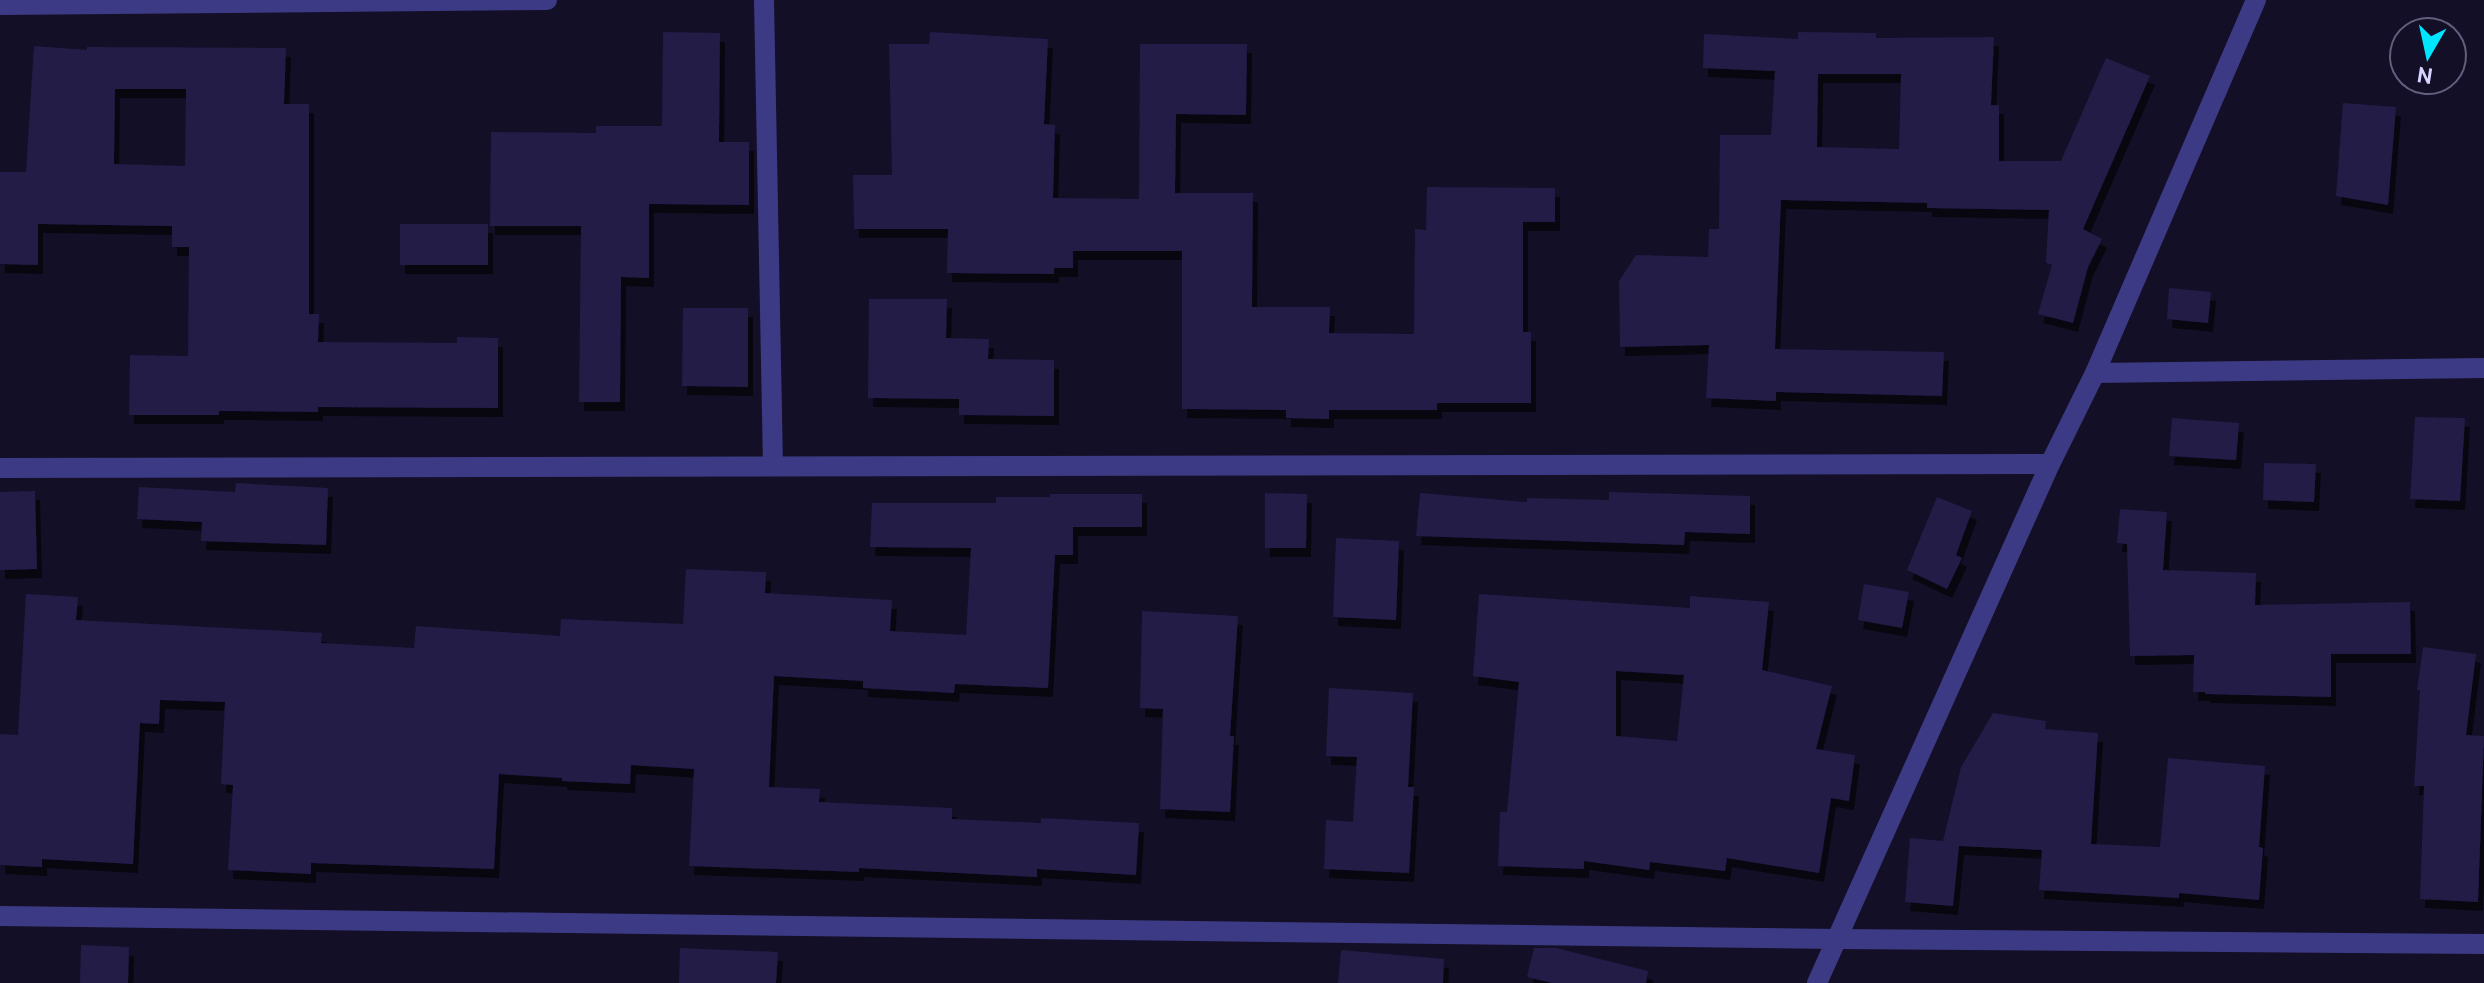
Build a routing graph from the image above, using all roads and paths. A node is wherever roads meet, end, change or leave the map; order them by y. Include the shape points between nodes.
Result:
1 (547, 0) edge
2 (764, 0) edge
3 (2256, 0) edge
4 (0, 5) edge
5 (2484, 368) edge
6 (2095, 373) junction
7 (2050, 464) junction
8 (773, 466) junction
9 (0, 468) edge
10 (0, 916) edge
11 (1837, 939) junction
12 (2484, 944) edge
13 (1817, 983) edge

1 - 4 street
2 - 8 street
3 - 6 street
5 - 6 street
6 - 7 street
7 - 8 street
7 - 11 street
8 - 9 street
10 - 11 street
11 - 12 street
11 - 13 street

